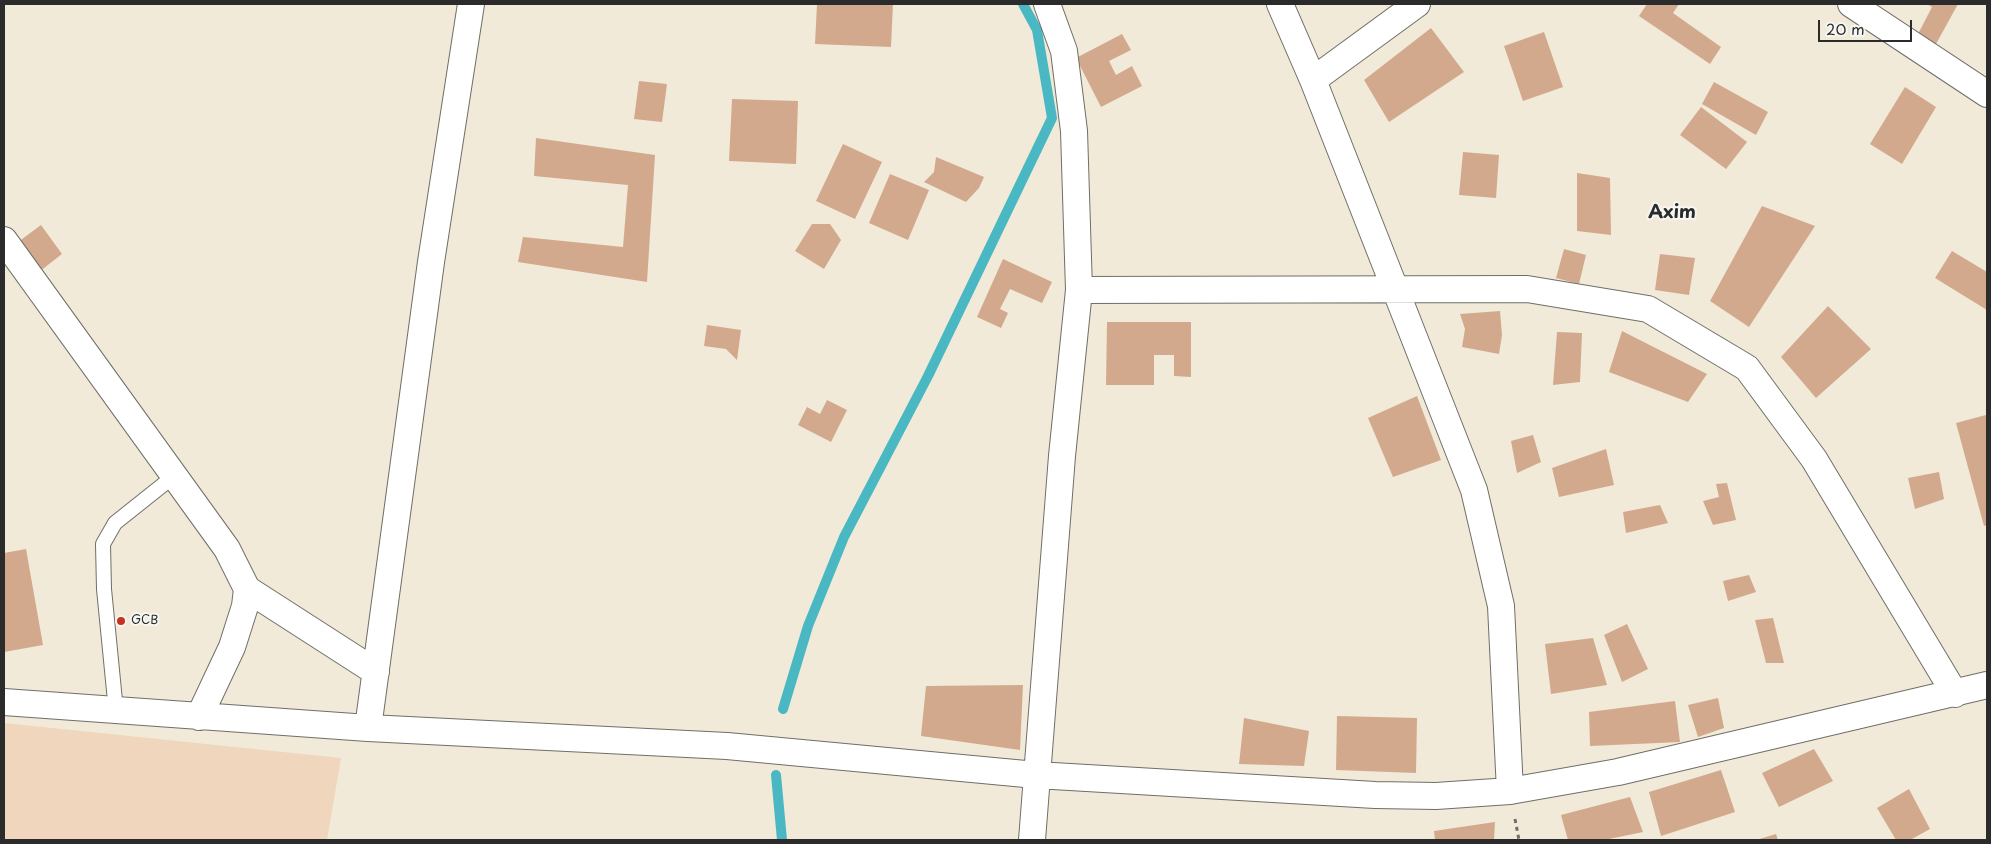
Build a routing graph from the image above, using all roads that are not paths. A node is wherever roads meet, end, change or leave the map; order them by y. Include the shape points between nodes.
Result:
1 (471, 4) edge
2 (1048, 4) edge
3 (1280, 4) edge
4 (1417, 4) edge
5 (1852, 4) edge
6 (1313, 80) junction
7 (1987, 94) edge
8 (4, 240) edge
9 (1394, 289) junction
10 (1079, 290) junction
11 (174, 476) junction
12 (247, 589) junction
13 (376, 672) junction
14 (1987, 685) edge
15 (1955, 694) junction
16 (4, 702) edge
17 (116, 710) junction
18 (199, 717) junction
19 (368, 728) junction
20 (1036, 775) junction
21 (1510, 791) junction
22 (1032, 840) edge

1 - 13 street via 431,262
2 - 10 street via 1064,51 1074,131
3 - 6 street
4 - 6 street
5 - 7 street
6 - 9 street
8 - 11 street
9 - 10 street
9 - 15 street via 1527,289 1648,308 1747,368 1814,459
9 - 21 street via 1474,490 1502,606
10 - 20 street
11 - 12 street via 227,550
11 - 17 lane via 115,524 103,544 104,589
12 - 13 street
12 - 18 street via 232,647
13 - 19 street
14 - 15 street
15 - 21 street via 1618,772
16 - 17 street
17 - 18 street
18 - 19 street
19 - 20 street via 728,746
20 - 21 street via 1375,794 1436,796
20 - 22 street

